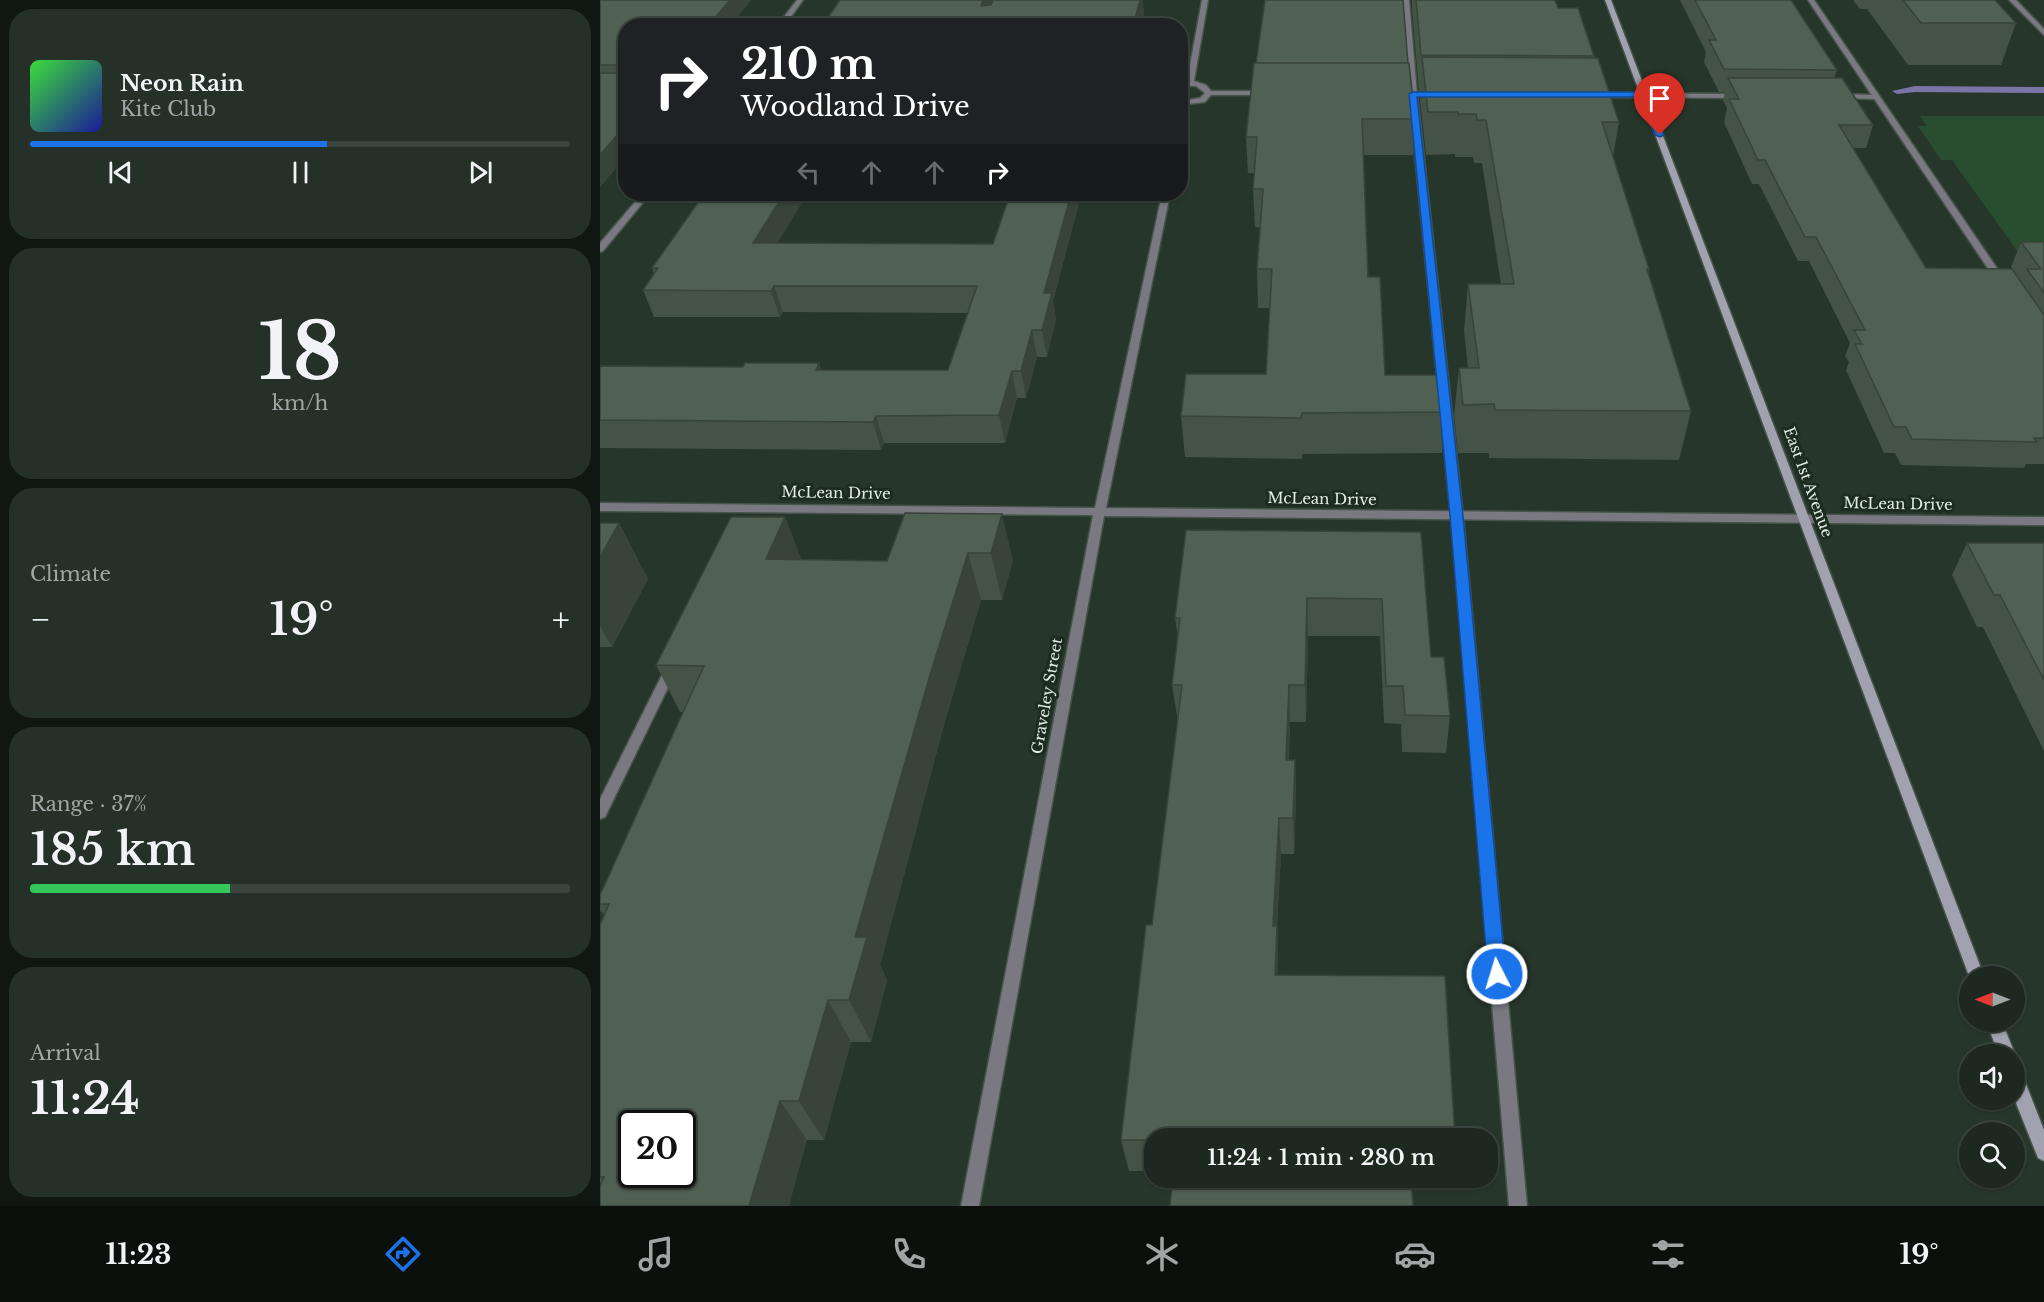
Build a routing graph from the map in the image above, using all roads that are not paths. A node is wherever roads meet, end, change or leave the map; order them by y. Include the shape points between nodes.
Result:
1 (800, 0) edge
2 (1205, 0) edge
3 (1406, 0) edge
4 (1608, 0) edge
5 (1811, 0) edge
6 (2012, 0) edge
7 (786, 18) edge
8 (2044, 33) edge
9 (1190, 83) joint
10 (1209, 93) junction
11 (1270, 93) edge
12 (1389, 94) edge
13 (1413, 94) junction
14 (1447, 94) edge
15 (1584, 94) edge
16 (1645, 95) junction
17 (1751, 96) edge
18 (1830, 96) edge
19 (1875, 97) junction
20 (1188, 102) edge
21 (640, 201) edge
22 (1165, 201) edge
23 (600, 249) edge
24 (2004, 287) edge
25 (600, 507) edge
26 (750, 507) junction
27 (1099, 511) junction
28 (1456, 516) junction
29 (1803, 518) junction
30 (2044, 521) edge
31 (741, 526) edge
32 (679, 652) edge
33 (600, 813) edge
34 (1973, 966) edge
35 (2025, 1103) edge
36 (2044, 1152) edge
37 (970, 1206) edge
38 (1518, 1206) edge

1 - 7 street
2 - 9 street
3 - 13 street
4 - 16 main road, East 1st Avenue
5 - 19 street
6 - 8 street
9 - 10 street
10 - 11 street
10 - 20 street via 1202,100
12 - 13 street
13 - 14 street
13 - 28 street
15 - 16 street
16 - 17 street
16 - 29 main road, East 1st Avenue
18 - 19 street
19 - 24 street
21 - 23 street
22 - 27 street, Graveley Street
25 - 26 street, McLean Drive
26 - 27 street, McLean Drive
26 - 31 street
27 - 28 street, McLean Drive
27 - 37 street, Graveley Street
28 - 29 street, McLean Drive
28 - 38 street
29 - 30 street, McLean Drive
29 - 34 main road, East 1st Avenue
32 - 33 street
35 - 36 main road

